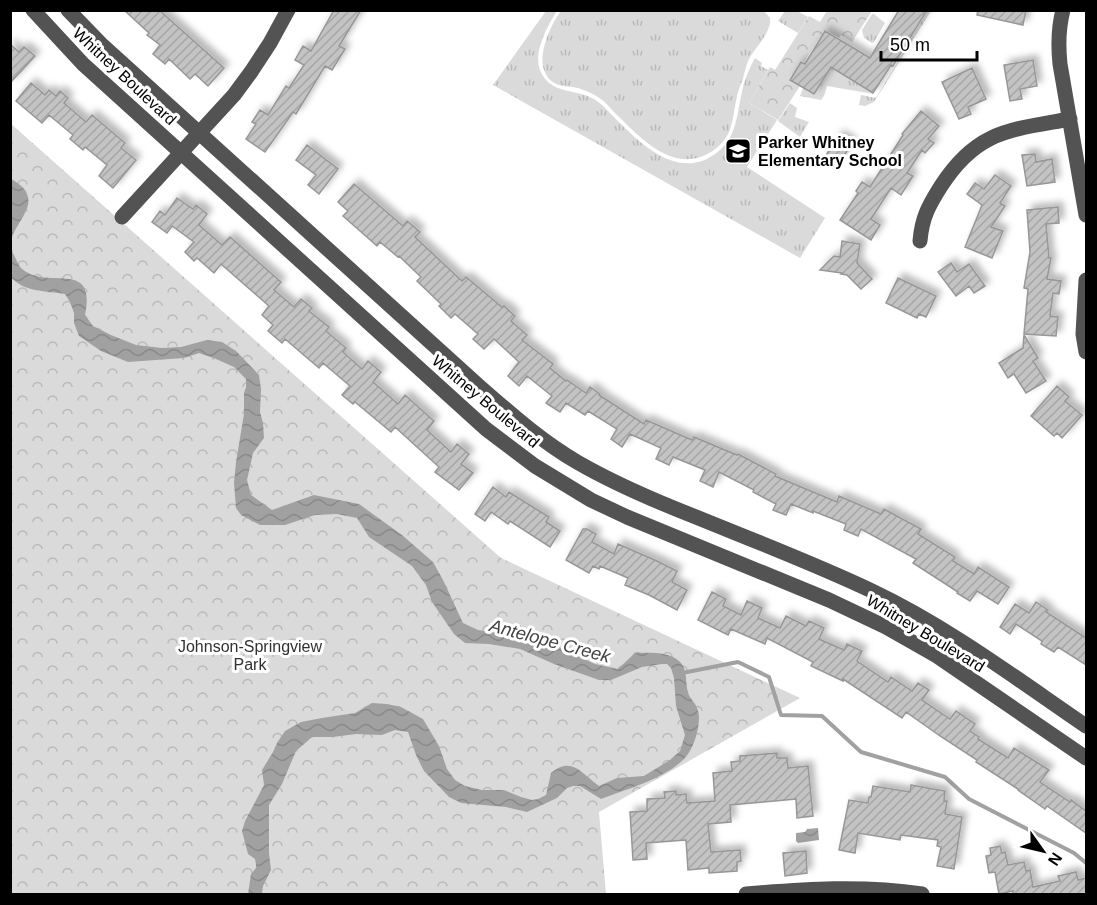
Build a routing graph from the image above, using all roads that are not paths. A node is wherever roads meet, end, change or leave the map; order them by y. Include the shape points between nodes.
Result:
1 (33, 10) edge
2 (68, 10) edge
3 (288, 10) edge
4 (1063, 10) edge
5 (1070, 119) junction
6 (199, 133) junction
7 (181, 152) junction
8 (1086, 214) edge
9 (122, 217) dead end
10 (920, 240) dead end
11 (1086, 280) edge
12 (1086, 352) edge
13 (1086, 726) edge
14 (1086, 758) edge
15 (746, 894) edge
16 (922, 894) edge

1 - 7 street, Whitney Boulevard via 83,64
2 - 6 street, Whitney Boulevard
3 - 6 street via 251,72
4 - 5 street via 1058,45
5 - 8 street
5 - 10 street via 995,135 971,150 958,162 929,206
6 - 7 street
6 - 13 street, Whitney Boulevard via 480,387 559,450 638,494 900,604
7 - 9 street
7 - 14 street, Whitney Boulevard via 479,422 535,466 627,517 886,627 937,656
11 - 12 street
15 - 16 street via 840,888

